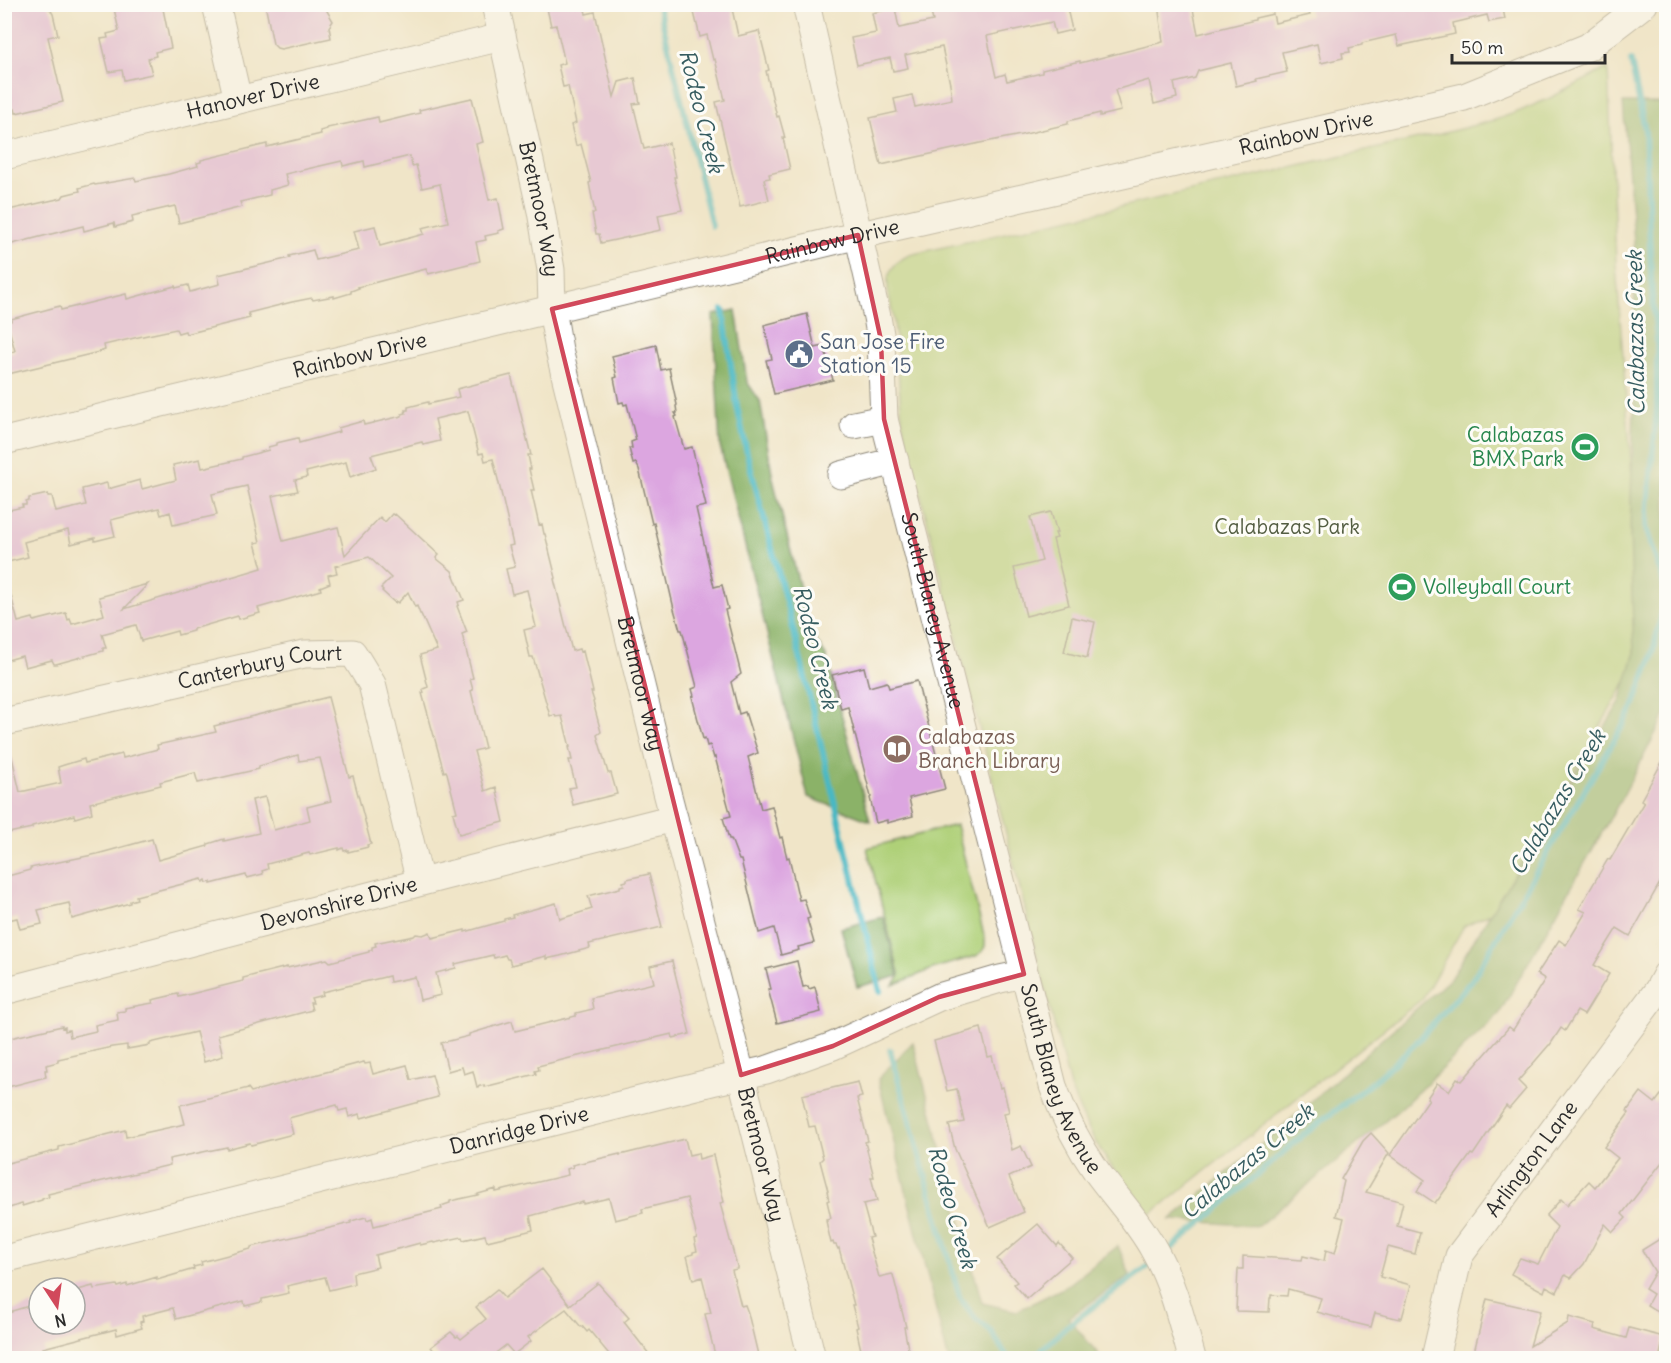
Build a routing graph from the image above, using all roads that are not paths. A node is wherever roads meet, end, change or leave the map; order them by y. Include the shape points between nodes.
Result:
1 (216, 4) edge
2 (495, 4) edge
3 (806, 4) edge
4 (1644, 4) edge
5 (502, 37) junction
6 (238, 100) junction
7 (4, 156) edge
8 (858, 236) junction
9 (552, 309) junction
10 (884, 419) junction
11 (854, 425) dead end
12 (4, 441) edge
13 (895, 461) junction
14 (841, 475) dead end
15 (4, 722) edge
16 (674, 818) junction
17 (420, 882) junction
18 (1024, 974) junction
19 (1664, 985) edge
20 (4, 991) edge
21 (741, 1075) junction
22 (4, 1259) edge
23 (812, 1359) edge
24 (1192, 1359) edge
25 (1435, 1359) edge

1 - 6 street
2 - 5 street, Bretmoor Way
3 - 8 street, South Blaney Avenue
4 - 8 street, Rainbow Drive via 1588,47 1464,97
5 - 6 street, Hanover Drive
5 - 9 street, Bretmoor Way via 541,211 551,270
6 - 7 street, Hanover Drive
8 - 9 street, Rainbow Drive
8 - 10 street, South Blaney Avenue via 881,340
9 - 12 street, Rainbow Drive
9 - 16 street, Bretmoor Way
10 - 11 street
10 - 13 street, South Blaney Avenue
13 - 14 street
13 - 18 street, South Blaney Avenue
15 - 17 street, Canterbury Court via 304,654 353,653 372,684
16 - 17 street, Devonshire Drive
16 - 21 street, Bretmoor Way
17 - 20 street, Devonshire Drive
18 - 21 street, Danridge Drive via 939,997 833,1046
18 - 24 street, South Blaney Avenue via 1063,1114 1096,1170 1139,1225 1160,1262
19 - 25 street, Arlington Lane via 1459,1256
21 - 22 street, Danridge Drive
21 - 23 street, Bretmoor Way

